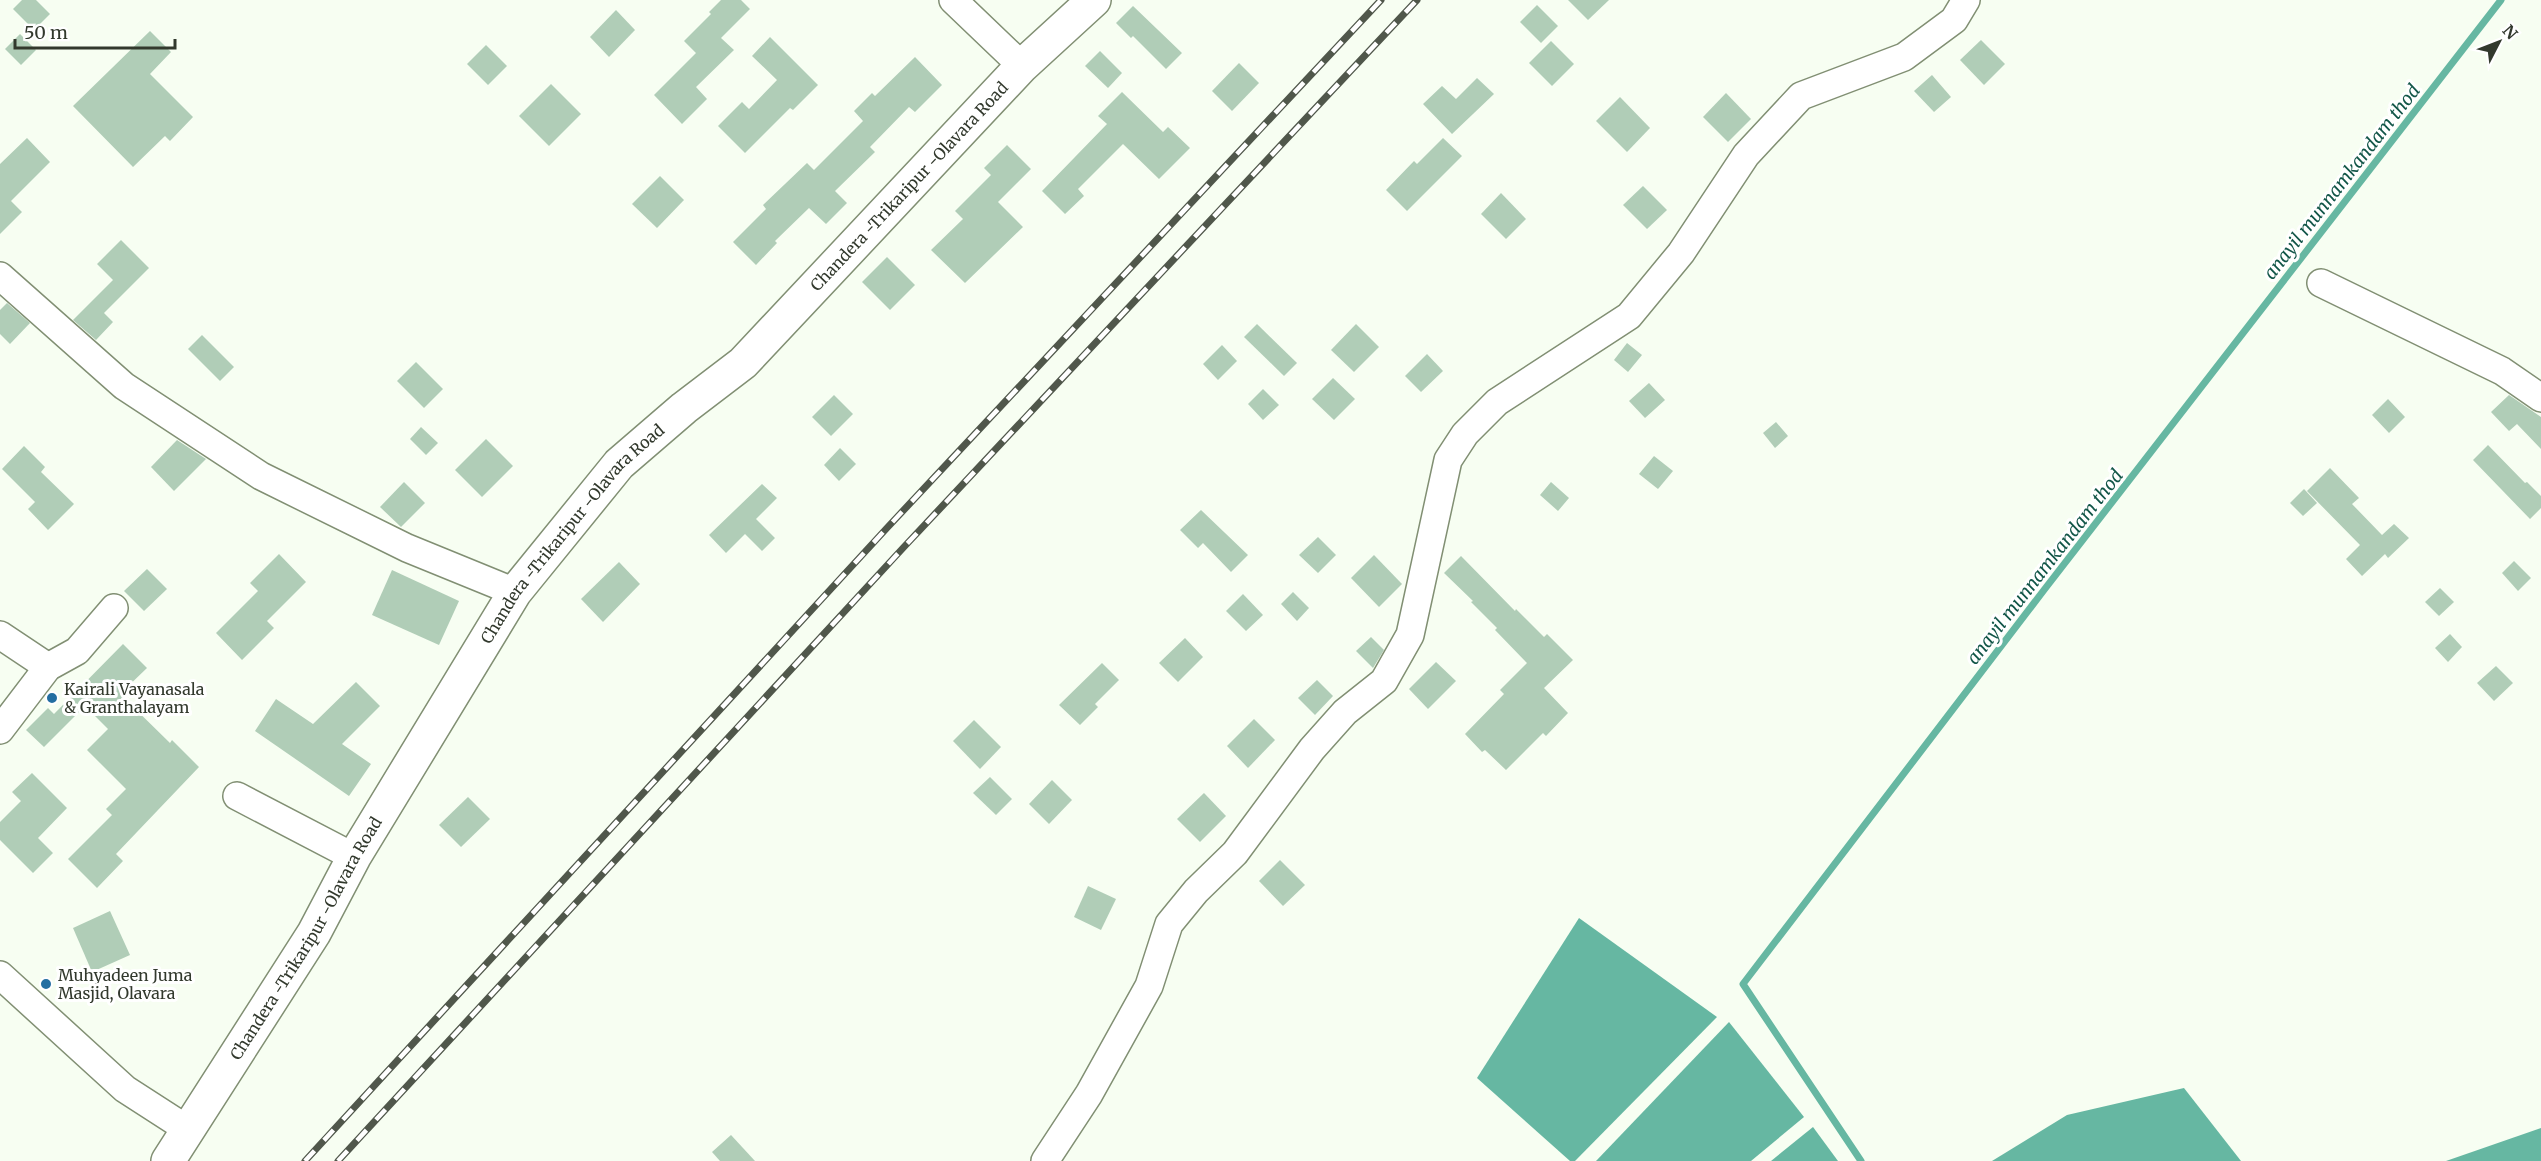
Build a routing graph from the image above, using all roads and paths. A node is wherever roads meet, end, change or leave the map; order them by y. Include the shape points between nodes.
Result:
1 (953, 0) edge
2 (1094, 0) edge
3 (1966, 0) edge
4 (1022, 66) junction
5 (0, 276) edge
6 (2321, 283) dead end
7 (2541, 398) edge
8 (515, 592) junction
9 (114, 608) dead end
10 (0, 635) edge
11 (48, 667) junction
12 (0, 730) edge
13 (237, 796) dead end
14 (354, 857) junction
15 (0, 975) edge
16 (187, 1129) junction
17 (168, 1161) edge
18 (1045, 1161) edge

1 - 4 street
2 - 4 main road, Chandera -Trikaripur -Olavara Road
3 - 18 street via 1954,20 1904,57 1801,96 1746,155 1681,253 1629,316 1497,402 1465,434 1448,460 1410,635 1384,681 1345,712 1312,749 1235,853 1169,924 1149,986 1089,1094
4 - 8 main road, Chandera -Trikaripur -Olavara Road via 743,363 619,464
5 - 8 street via 124,386 261,476 407,548
6 - 7 street via 2502,371
8 - 14 main road, Chandera -Trikaripur -Olavara Road
9 - 11 street via 77,651
10 - 11 street
11 - 12 street
13 - 14 street
14 - 16 main road, Chandera -Trikaripur -Olavara Road via 314,933
15 - 16 street via 125,1089
16 - 17 main road, Chandera -Trikaripur -Olavara Road

